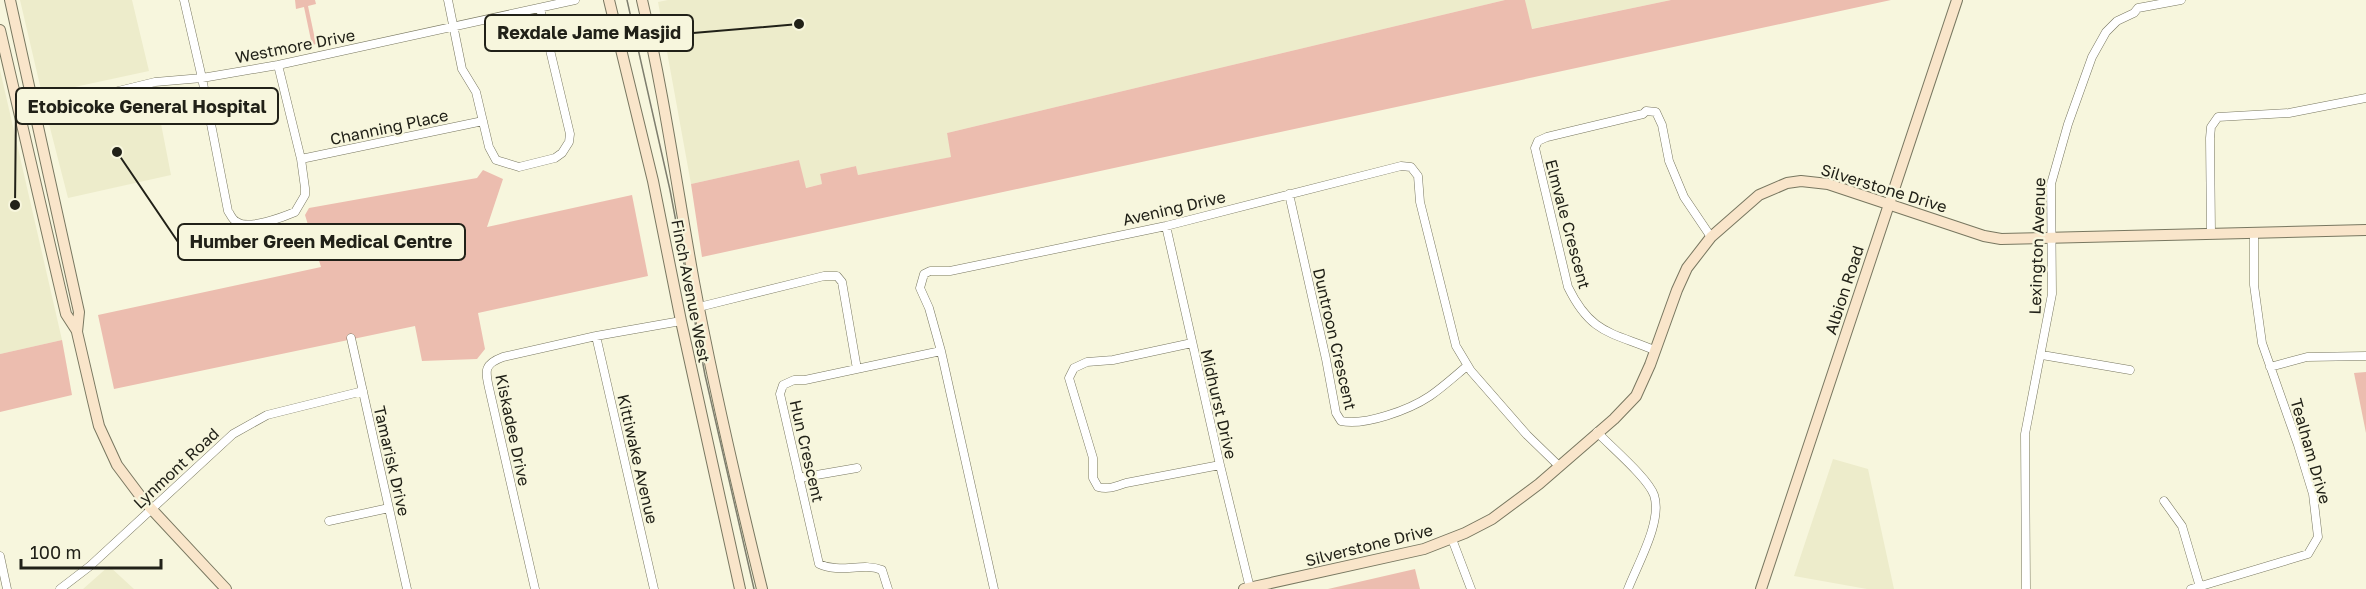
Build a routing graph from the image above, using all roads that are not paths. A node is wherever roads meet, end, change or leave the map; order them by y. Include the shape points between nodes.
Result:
1 (10, 0) edge
2 (184, 0) edge
3 (448, 0) edge
4 (575, 0) edge
5 (609, 0) edge
6 (642, 0) edge
7 (1957, 0) edge
8 (2181, 0) edge
9 (540, 8) junction
10 (454, 26) junction
11 (1, 33) edge
12 (17, 33) junction
13 (278, 65) junction
14 (202, 78) junction
15 (2366, 98) edge
16 (35, 112) junction
17 (20, 116) junction
18 (483, 122) junction
19 (301, 159) junction
20 (1289, 194) junction
21 (1889, 204) junction
22 (1166, 226) junction
23 (2366, 230) edge
24 (2211, 233) junction
25 (2253, 234) junction
26 (1711, 237) junction
27 (2052, 239) junction
28 (699, 307) junction
29 (681, 321) junction
30 (77, 332) junction
31 (596, 336) junction
32 (351, 338) dead end
33 (1192, 344) junction
34 (1654, 350) junction
35 (941, 351) junction
36 (2042, 355) junction
37 (2366, 356) edge
38 (1467, 366) junction
39 (2270, 367) junction
40 (857, 369) junction
41 (2130, 370) dead end
42 (363, 391) junction
43 (1597, 432) junction
44 (1220, 465) junction
45 (1559, 466) junction
46 (857, 468) dead end
47 (799, 478) junction
48 (2164, 501) dead end
49 (389, 508) junction
50 (152, 509) junction
51 (329, 521) dead end
52 (1452, 539) junction
53 (0, 556) edge
54 (1247, 588) edge
55 (2195, 588) edge
56 (7, 589) edge
57 (60, 589) edge
58 (226, 589) edge
59 (407, 589) edge
60 (535, 589) edge
61 (654, 589) edge
62 (740, 589) edge
63 (762, 589) edge
64 (888, 589) edge
65 (994, 589) edge
66 (1471, 589) edge
67 (1628, 589) edge
68 (1761, 589) edge
69 (2026, 589) edge

1 - 12 street
2 - 14 street
3 - 10 street
4 - 9 street, Westmore Drive
5 - 29 street, Finch Avenue West via 653,182
6 - 28 street, Finch Avenue West
7 - 21 street, Albion Road
8 - 27 street, Lexington Avenue via 2138,8 2117,21 2099,43 2054,170
9 - 10 street, Westmore Drive
9 - 18 street via 569,142 555,158 510,166 492,155
10 - 13 street, Westmore Drive
10 - 18 street via 462,69 476,92
11 - 12 street
11 - 17 street
12 - 16 street
13 - 14 street, Westmore Drive
13 - 19 street
14 - 16 street, Westmore Drive via 154,82
14 - 19 street via 228,211 234,221 253,224 295,212 306,195
15 - 24 street via 2289,113 2218,117 2210,138
16 - 17 street, Westmore Drive
16 - 30 street via 79,312
17 - 30 street via 66,314
18 - 19 street, Channing Place
20 - 22 street, Avening Drive
20 - 38 street, Avening Drive via 1410,167 1418,176 1420,202 1446,310 1456,346
20 - 38 street, Duntroon Crescent via 1336,413 1341,421 1376,419 1406,408 1430,396
21 - 26 street, Silverstone Drive via 1822,182 1787,183 1759,195
21 - 27 street, Silverstone Drive via 1984,236
21 - 68 street, Albion Road
22 - 33 street, Midhurst Drive
22 - 35 street, Avening Drive via 924,274 920,288
23 - 25 street, Silverstone Drive
24 - 25 street, Silverstone Drive
24 - 27 street, Silverstone Drive
25 - 39 street, Tealham Drive via 2257,318
26 - 34 street, Silverstone Drive via 1687,268
26 - 34 street, Elmvale Crescent via 1684,197 1656,112 1646,111 1538,141 1536,158 1568,288 1576,304 1608,334
27 - 36 street, Lexington Avenue via 2052,294
28 - 40 street via 837,276 842,282
28 - 63 street, Finch Avenue West
29 - 31 street, Kiskadee Drive
29 - 62 street, Finch Avenue West
30 - 50 street via 107,447 128,482
31 - 60 street, Kiskadee Drive via 503,357 486,369
31 - 61 street, Kittiwake Avenue
32 - 42 street, Tamarisk Drive
33 - 44 street, Midhurst Drive
33 - 44 street via 1087,362 1074,368 1069,378 1098,487 1105,489
34 - 43 street, Silverstone Drive via 1636,396
35 - 40 street, Hun Crescent
35 - 65 street, Avening Drive
36 - 41 street
36 - 69 street, Lexington Avenue via 2025,434
37 - 39 street via 2307,357
38 - 45 street, Avening Drive
39 - 55 street, Tealham Drive via 2313,494 2316,544 2308,554
40 - 47 street, Hun Crescent via 783,385 780,394
42 - 49 street, Tamarisk Drive
42 - 50 street, Lynmont Road via 287,409 248,425 212,451
43 - 45 street, Silverstone Drive
43 - 67 street via 1654,495 1655,522
44 - 54 street, Midhurst Drive
45 - 52 street, Silverstone Drive via 1492,519
46 - 47 street
47 - 64 street, Hun Crescent via 819,564 830,569 874,567 882,570
48 - 55 street via 2182,526
49 - 51 street
49 - 59 street, Tamarisk Drive
50 - 57 street, Lynmont Road via 90,567
50 - 58 street
52 - 54 street, Silverstone Drive via 1424,549
52 - 66 street
53 - 56 street

